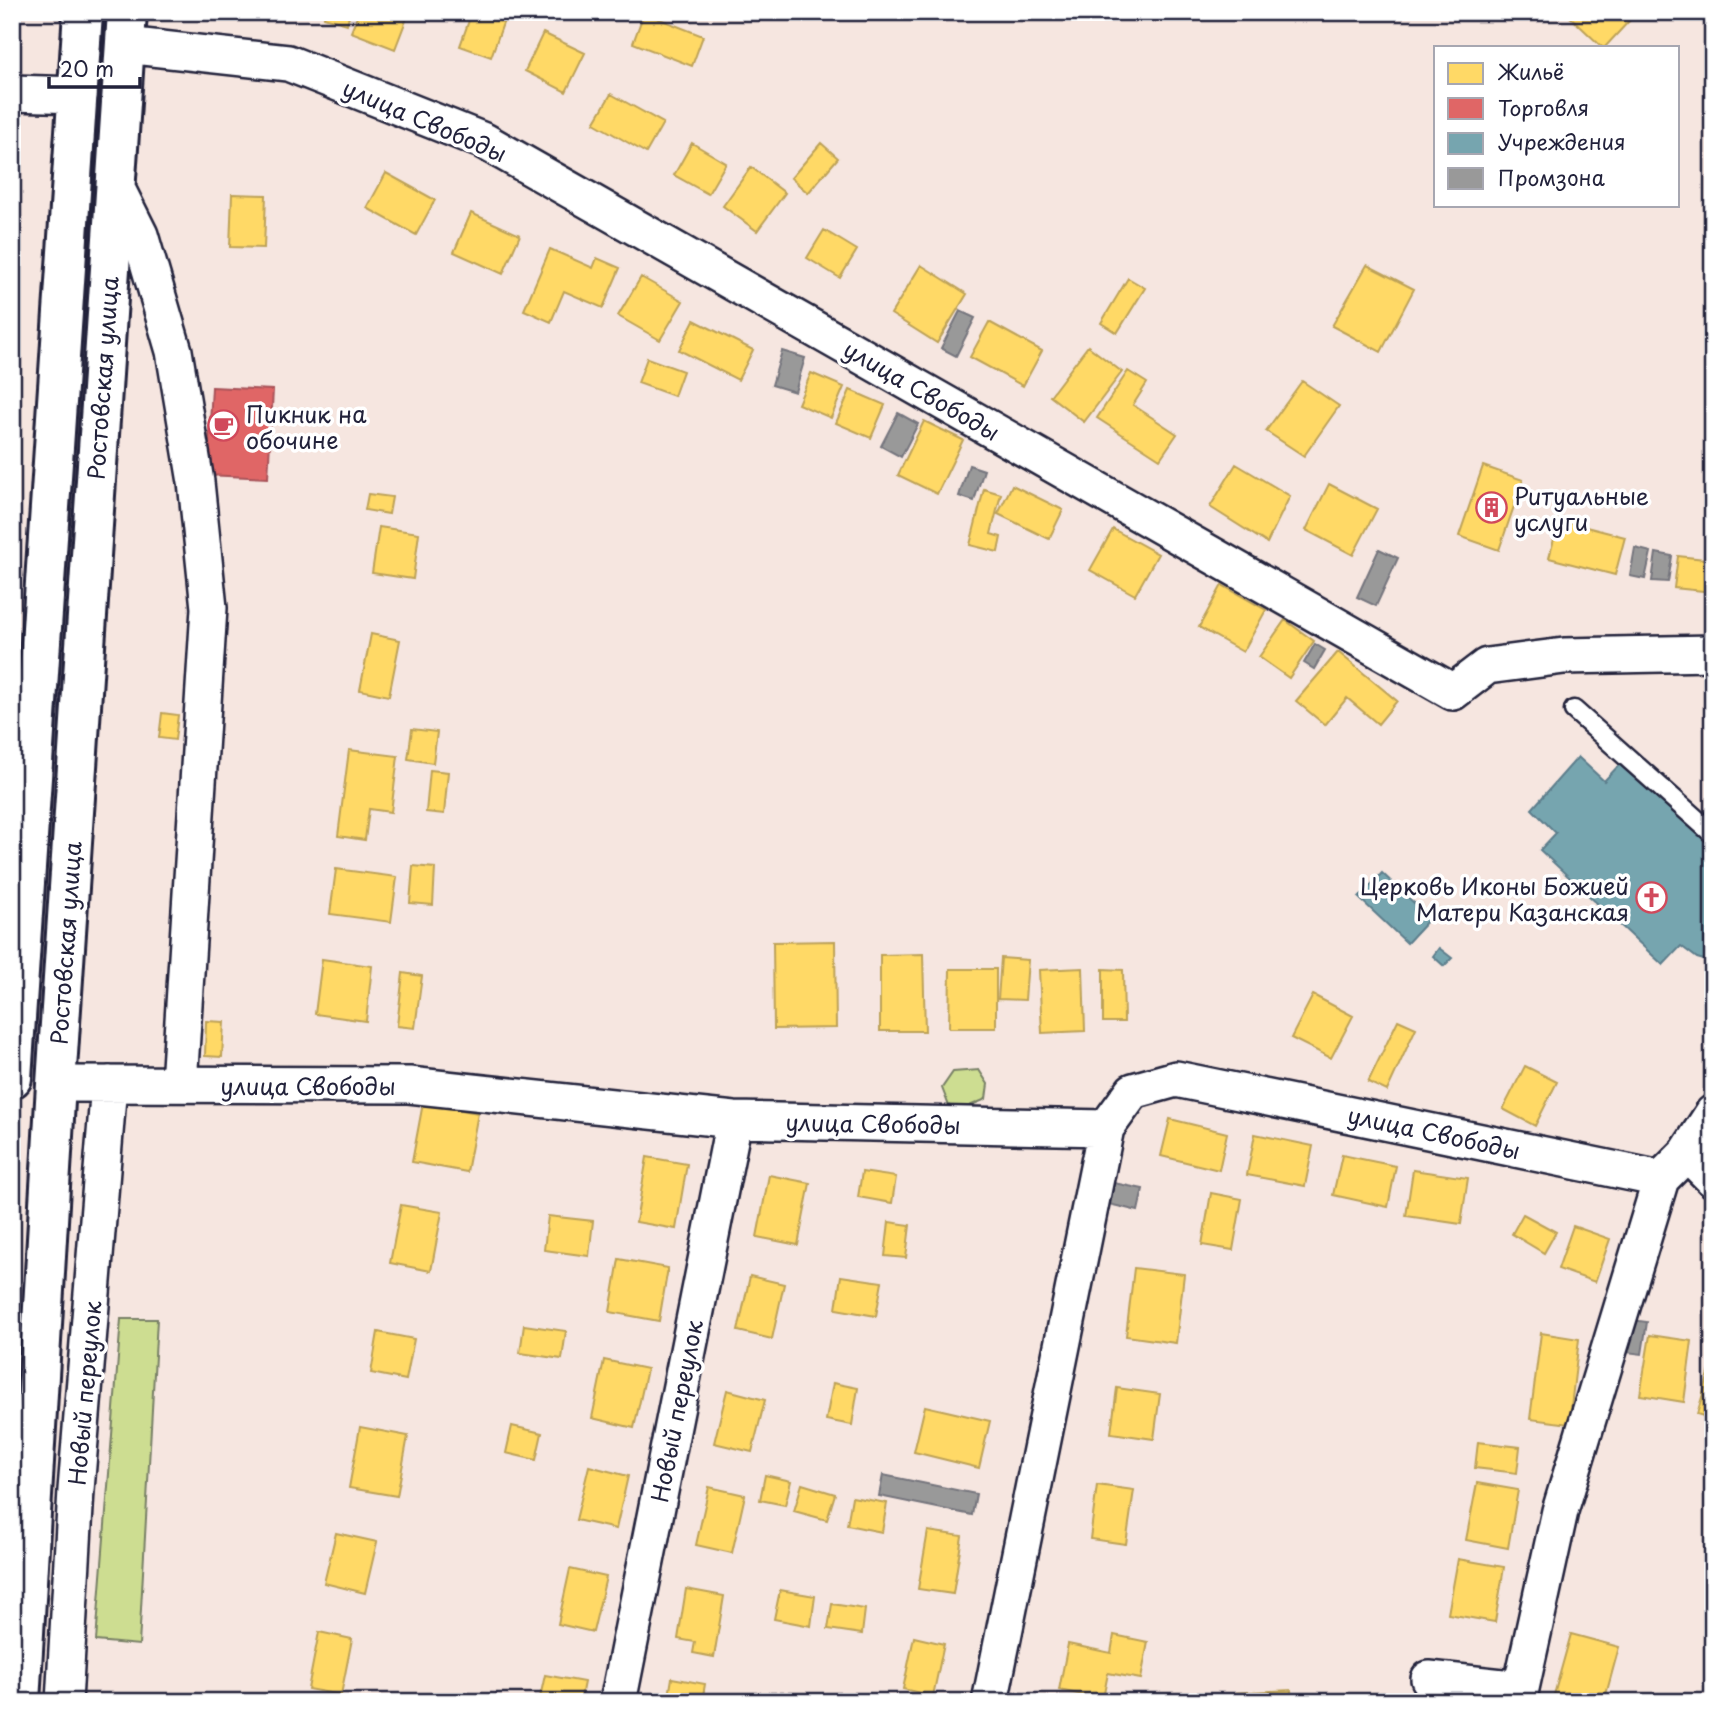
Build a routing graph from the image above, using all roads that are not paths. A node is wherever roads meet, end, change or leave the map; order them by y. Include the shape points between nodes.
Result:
1 (83, 12) edge
2 (126, 28) edge
3 (12, 93) edge
4 (79, 95) junction
5 (115, 186) junction
6 (1713, 653) edge
7 (1574, 710) dead end
8 (32, 772) junction
9 (12, 822) edge
10 (1713, 834) edge
11 (12, 1078) edge
12 (55, 1084) junction
13 (109, 1084) junction
14 (179, 1084) junction
15 (1713, 1113) edge
16 (734, 1120) junction
17 (1106, 1128) junction
18 (1687, 1153) junction
19 (1661, 1179) junction
20 (1713, 1179) edge
21 (1429, 1679) dead end
22 (1520, 1695) edge
23 (20, 1702) edge
24 (64, 1702) edge
25 (618, 1702) edge
26 (990, 1702) edge

1 - 4 highway, Ростовская улица
2 - 5 highway, Ростовская улица
2 - 6 street, улица Свободы via 288,63 484,141 1453,692 1487,666 1563,656
3 - 4 street
4 - 8 highway, Ростовская улица
5 - 12 highway, Ростовская улица
5 - 14 street, Ростовская улица via 140,235 174,351 196,482 209,608
7 - 10 lane
8 - 9 street
8 - 11 highway, Ростовская улица
12 - 13 street, улица Свободы
12 - 23 highway, Ростовская улица
13 - 14 street, улица Свободы
13 - 24 street, Новый переулок
14 - 16 street, улица Свободы via 409,1085
15 - 18 street
16 - 17 street, улица Свободы
16 - 25 street, Новый переулок
17 - 19 street, улица Свободы via 1133,1091 1177,1079
17 - 26 street
18 - 19 street
18 - 20 street
19 - 22 street via 1560,1511
21 - 22 street

